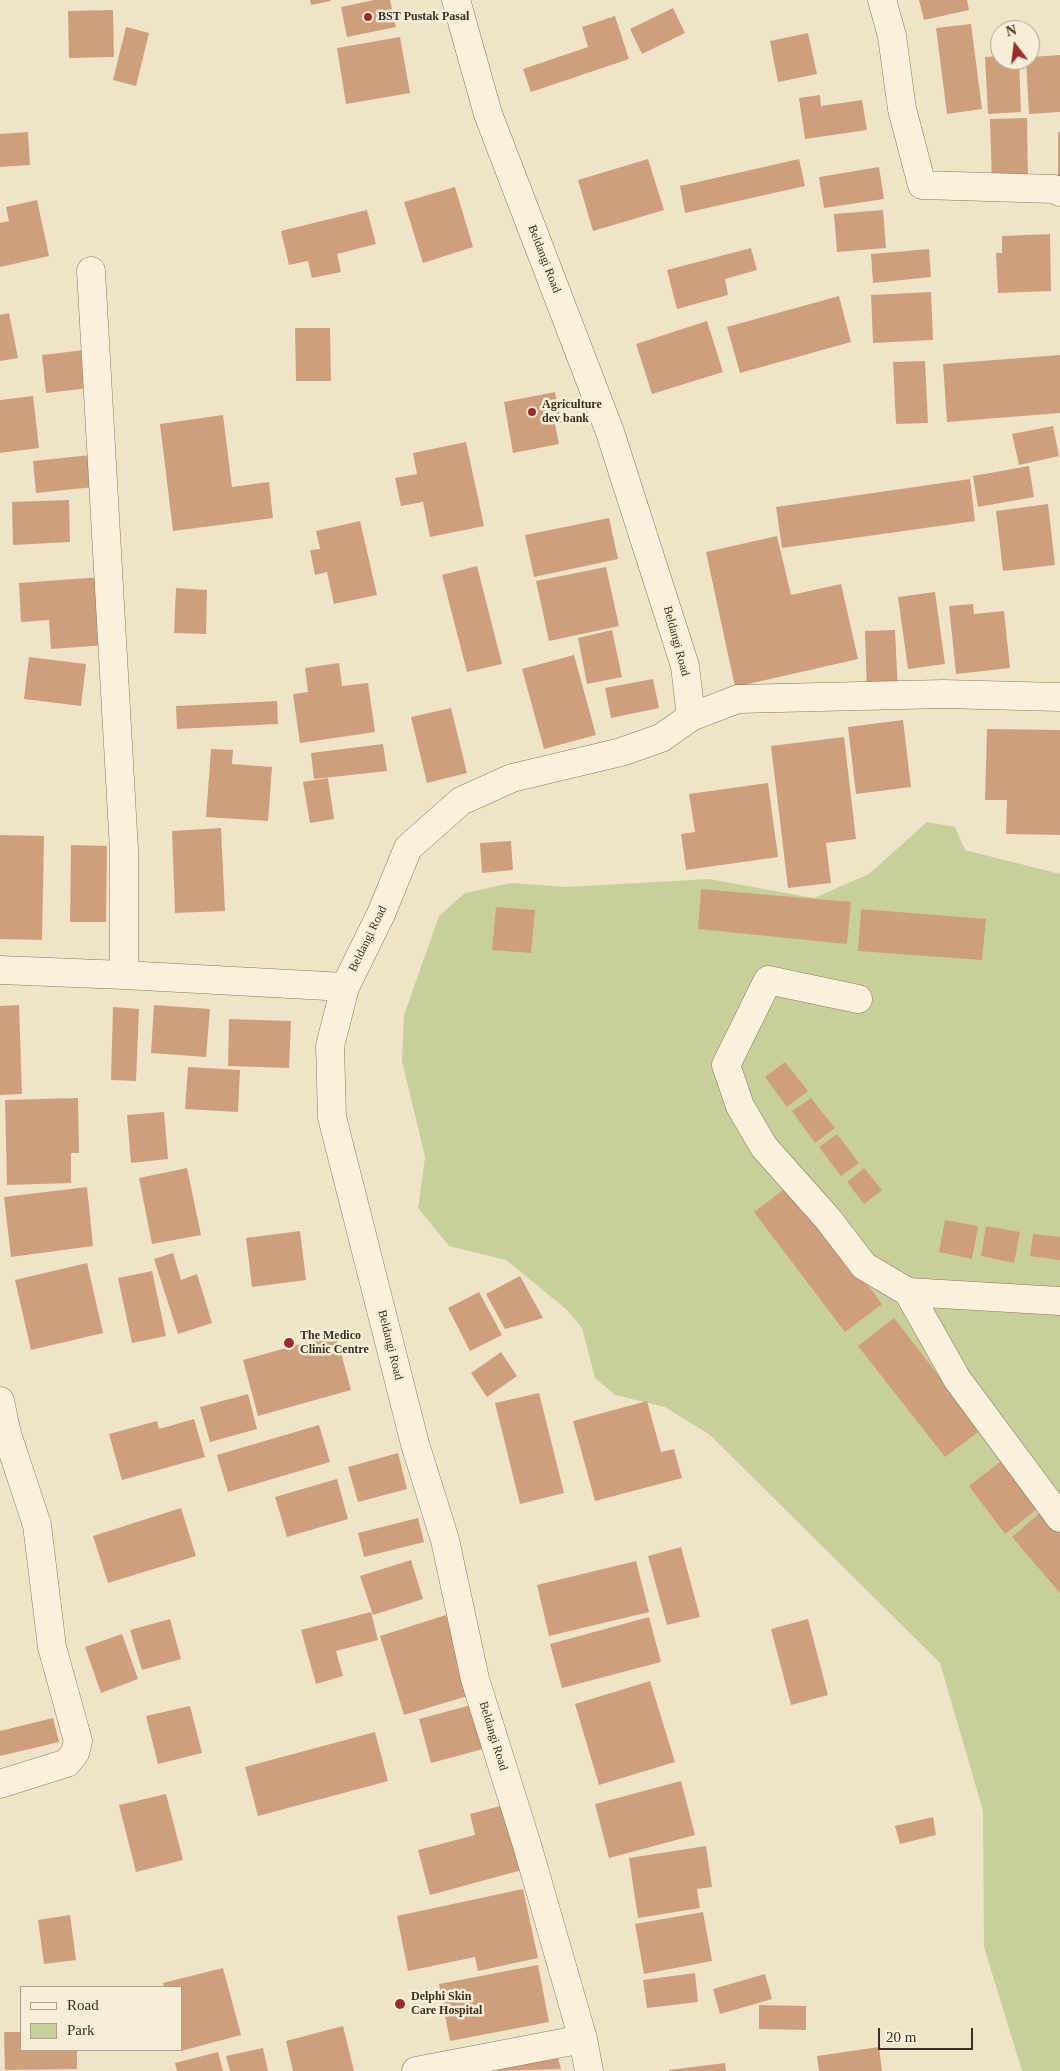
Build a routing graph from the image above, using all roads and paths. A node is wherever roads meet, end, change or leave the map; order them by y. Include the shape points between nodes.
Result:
1 (456, 0) edge
2 (882, 0) edge
3 (1060, 192) edge
4 (91, 271) dead end
5 (1060, 697) edge
6 (691, 717) junction
7 (0, 970) edge
8 (124, 975) junction
9 (345, 987) junction
10 (858, 999) dead end
11 (908, 1292) junction
12 (1060, 1301) edge
13 (0, 1402) edge
14 (1060, 1518) edge
15 (0, 1784) edge
16 (583, 2039) junction
17 (416, 2071) edge
18 (589, 2071) edge

1 - 6 street, Beldangi Road via 488,114 610,432 685,666
2 - 3 street via 892,36 902,109 922,185 1054,188
4 - 8 street via 124,850
5 - 6 street via 943,694 738,699
6 - 9 street, Beldangi Road via 661,738 621,752 512,778 461,801 408,848 381,914
7 - 8 street
8 - 9 street
9 - 16 street, Beldangi Road via 330,1046 332,1117 415,1444 445,1540 475,1679
10 - 11 street via 768,980 726,1066 740,1106 764,1147 828,1218 864,1266
11 - 12 street
11 - 14 street via 957,1379
13 - 15 street via 6,1434 37,1525 52,1648 78,1741 75,1754 67,1763
16 - 17 street
16 - 18 street, Beldangi Road

